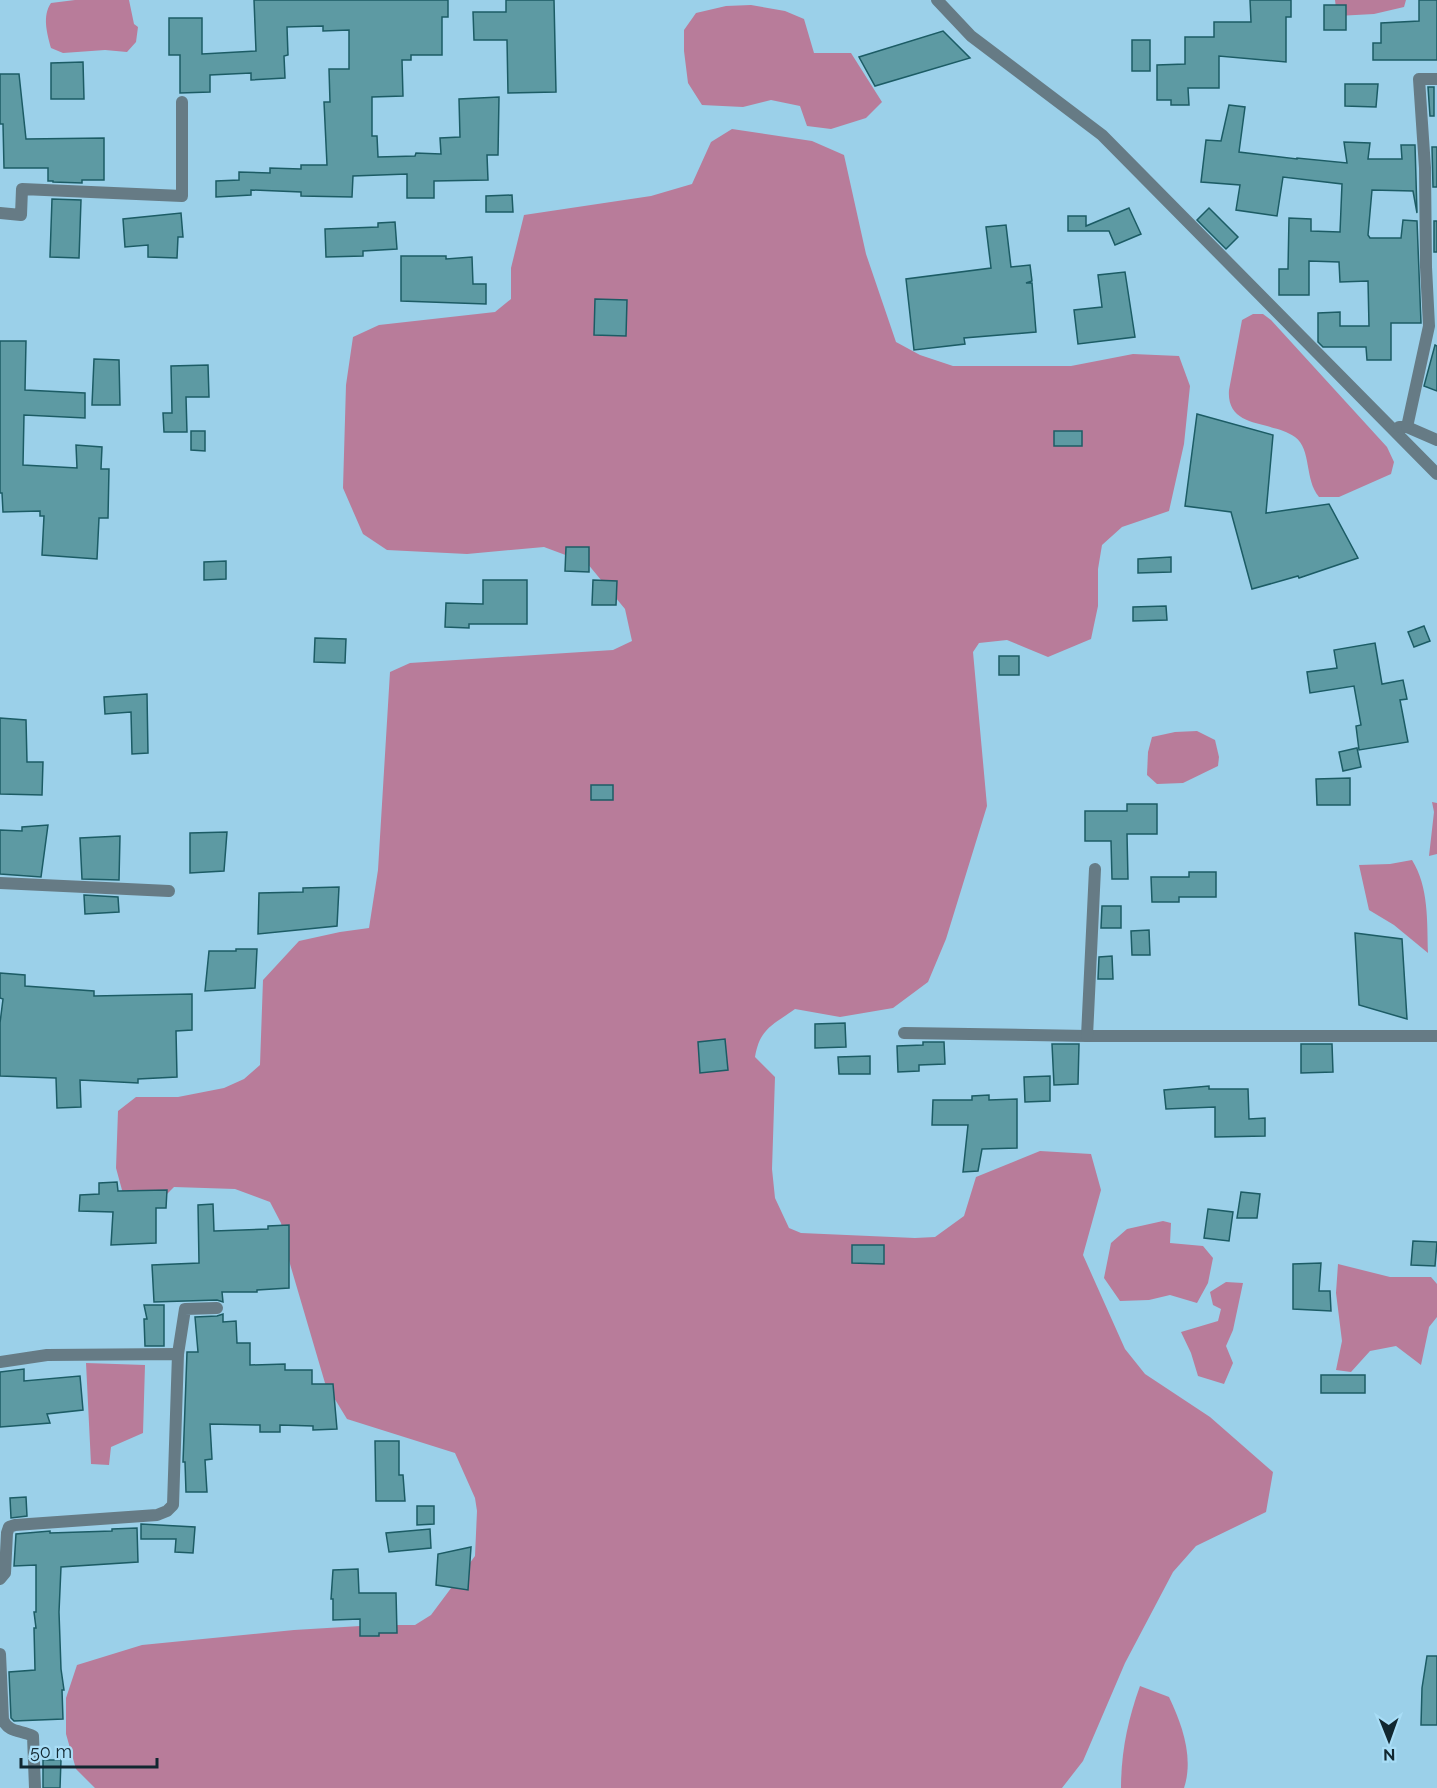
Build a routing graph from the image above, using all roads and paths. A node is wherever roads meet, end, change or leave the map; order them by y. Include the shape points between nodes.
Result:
1 (937, 0) edge
2 (1437, 79) edge
3 (182, 102) dead end
4 (0, 213) edge
5 (1433, 326) edge
6 (1389, 427) junction
7 (1407, 427) junction
8 (1437, 440) edge
9 (1437, 474) edge
10 (1095, 869) dead end
11 (0, 883) edge
12 (169, 891) dead end
13 (904, 1033) dead end
14 (1087, 1036) junction
15 (1437, 1036) edge
16 (217, 1308) dead end
17 (178, 1354) junction
18 (0, 1362) edge
19 (0, 1579) edge
20 (0, 1654) edge
21 (35, 1788) edge

1 - 6 street via 971,36 1102,135
2 - 5 street via 1419,80 1426,267
3 - 4 street via 182,196 22,189 21,214
5 - 7 street
6 - 7 street
6 - 9 street
7 - 8 street
10 - 14 street
11 - 12 street
13 - 14 street
14 - 15 street
16 - 17 street via 185,1309
17 - 18 street via 47,1355
17 - 19 street via 172,1505 157,1515 15,1524 7,1533 5,1573
20 - 21 street via 3,1720 12,1730 33,1736

